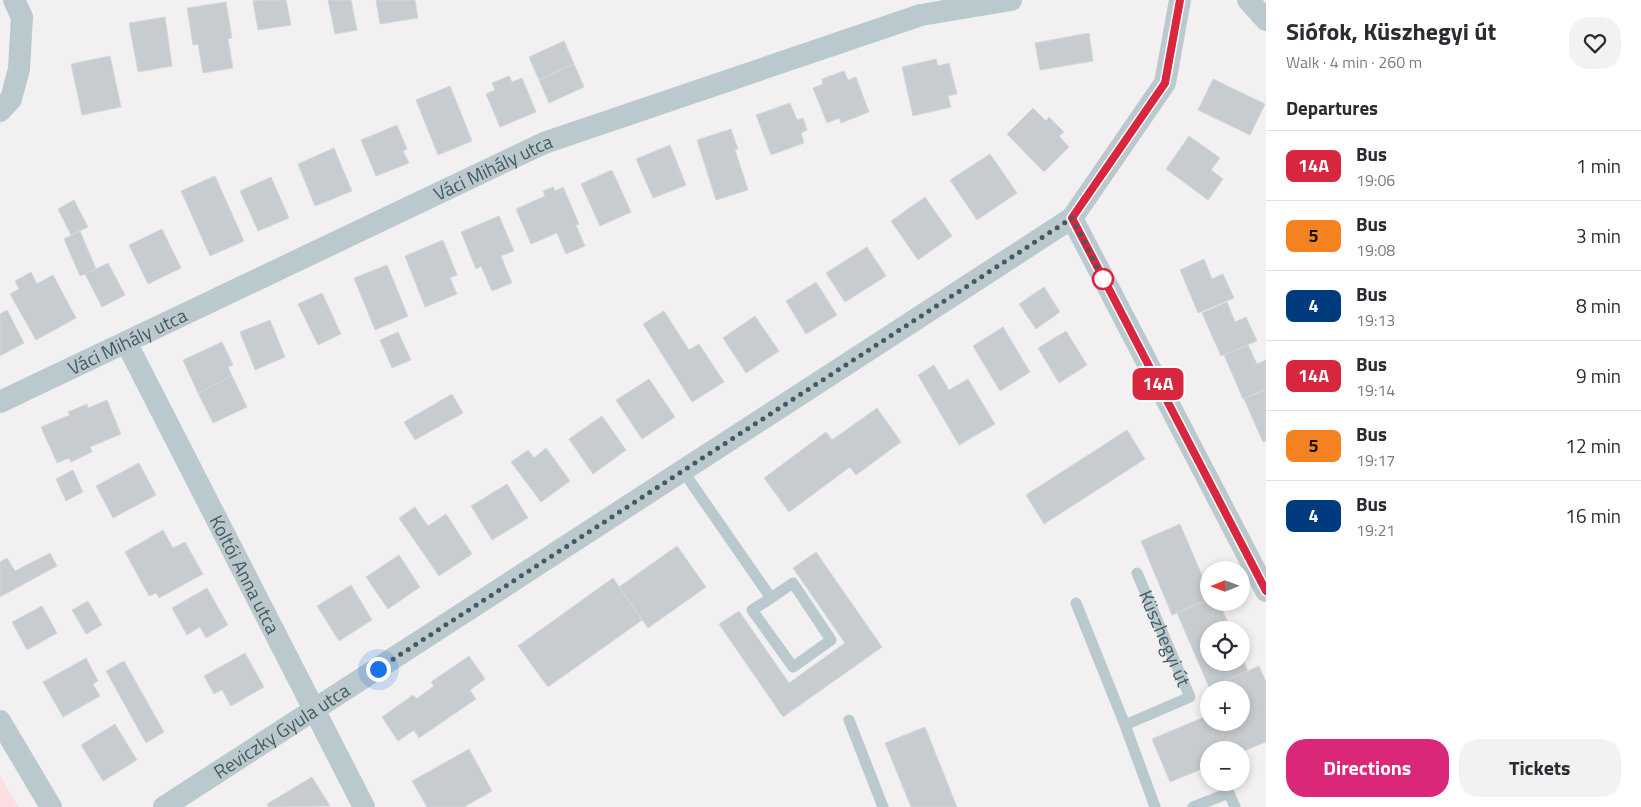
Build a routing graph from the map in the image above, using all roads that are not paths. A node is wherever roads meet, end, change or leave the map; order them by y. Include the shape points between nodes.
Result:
1 (14, 0) edge
2 (1011, 0) edge
3 (1180, 0) edge
4 (1248, 0) edge
5 (1266, 20) edge
6 (0, 111) edge
7 (1072, 218) junction
8 (126, 342) junction
9 (0, 402) edge
10 (683, 471) junction
11 (1137, 573) dead end
12 (1266, 591) edge
13 (771, 598) junction
14 (1076, 603) dead end
15 (314, 711) junction
16 (849, 720) dead end
17 (0, 721) edge
18 (1125, 725) junction
19 (51, 807) edge
20 (164, 807) edge
21 (364, 807) edge
22 (883, 807) edge
23 (1155, 807) edge
24 (1192, 807) edge
25 (1235, 807) edge

1 - 6 street via 22,17 19,69 11,99
2 - 8 street, Váci Mihály utca via 921,14 544,143
3 - 7 street, Reviczky Gyula utca via 1165,83
4 - 5 street
7 - 10 street, Reviczky Gyula utca
7 - 12 street
8 - 9 street, Váci Mihály utca
8 - 15 street, Koltói Anna utca
10 - 13 lane
10 - 15 street, Reviczky Gyula utca
11 - 18 lane, Küszhegyi út via 1190,698
13 - 13 lane via 752,610 793,667 831,640 793,584
14 - 18 lane
15 - 20 street, Reviczky Gyula utca
15 - 21 street, Koltói Anna utca
16 - 22 lane
17 - 19 street
18 - 23 lane
24 - 25 lane via 1229,793

